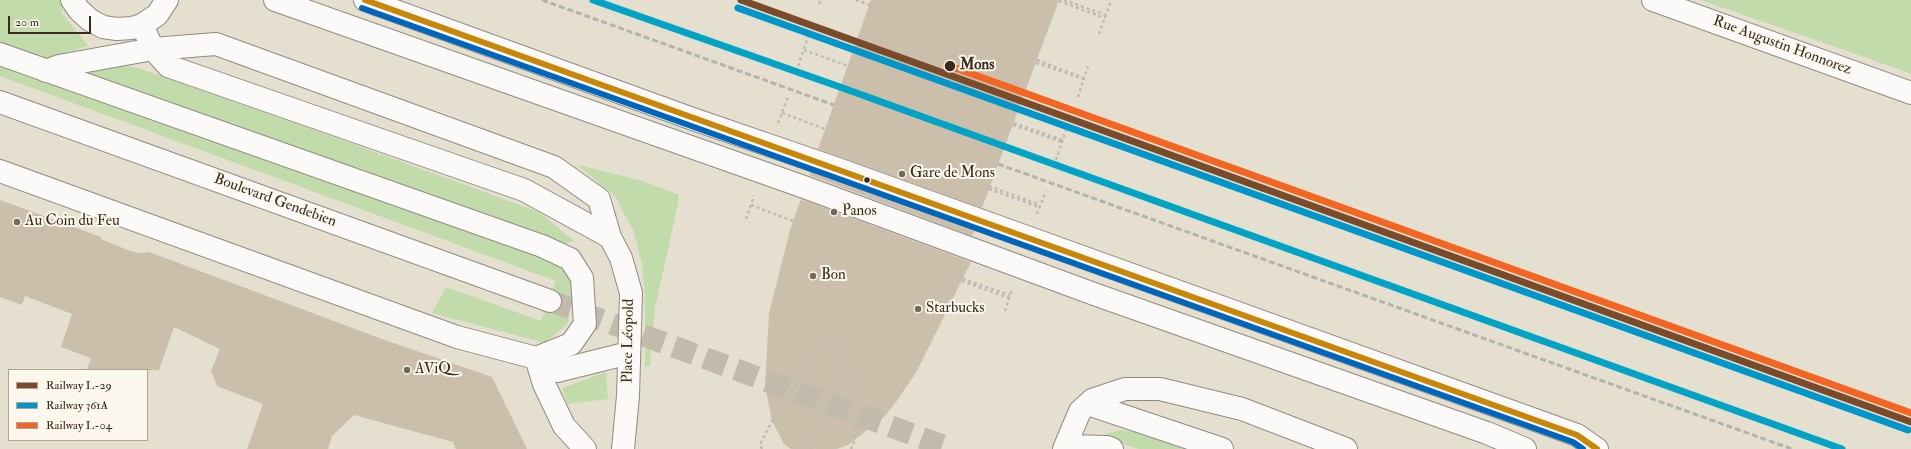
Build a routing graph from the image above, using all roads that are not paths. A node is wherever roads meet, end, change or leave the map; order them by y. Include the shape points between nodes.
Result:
1 (72, 0) edge
2 (168, 0) edge
3 (275, 0) edge
4 (365, 0) edge
5 (1653, 0) edge
6 (142, 25) junction
7 (153, 48) junction
8 (0, 54) edge
9 (46, 71) junction
10 (1911, 93) edge
11 (0, 102) edge
12 (0, 171) edge
13 (610, 237) junction
14 (550, 301) tunnel mouth
15 (629, 353) junction
16 (536, 358) junction
17 (1088, 404) junction
18 (1065, 447) edge
19 (585, 449) edge
20 (623, 449) edge
21 (1112, 449) edge
22 (1222, 449) edge
23 (1346, 449) edge
24 (1525, 449) edge
25 (1598, 449) edge

1 - 6 main road via 90,20 103,27 118,29
2 - 6 main road via 156,15
3 - 24 main road via 804,187 1094,294 1487,433
4 - 25 main road via 1577,435
5 - 10 main road, Rue Augustin Honnorez
6 - 7 main road
7 - 9 main road, Place Léopold via 59,66
7 - 13 main road via 168,66 524,190
7 - 13 main road, Place Léopold via 216,44 554,167 599,199
8 - 9 main road
9 - 16 main road via 542,246 570,259 582,278 585,324 571,344
11 - 14 main road, Boulevard Gendebien
12 - 16 main road via 457,337
13 - 15 main road, Place Léopold via 621,258 631,293
15 - 16 main road via 557,371
15 - 20 main road, Place Léopold
16 - 19 main road via 544,384 564,426
17 - 18 main road via 1080,411
17 - 22 main road
17 - 23 main road via 1092,400 1125,388 1160,388 1242,409
18 - 21 main road

